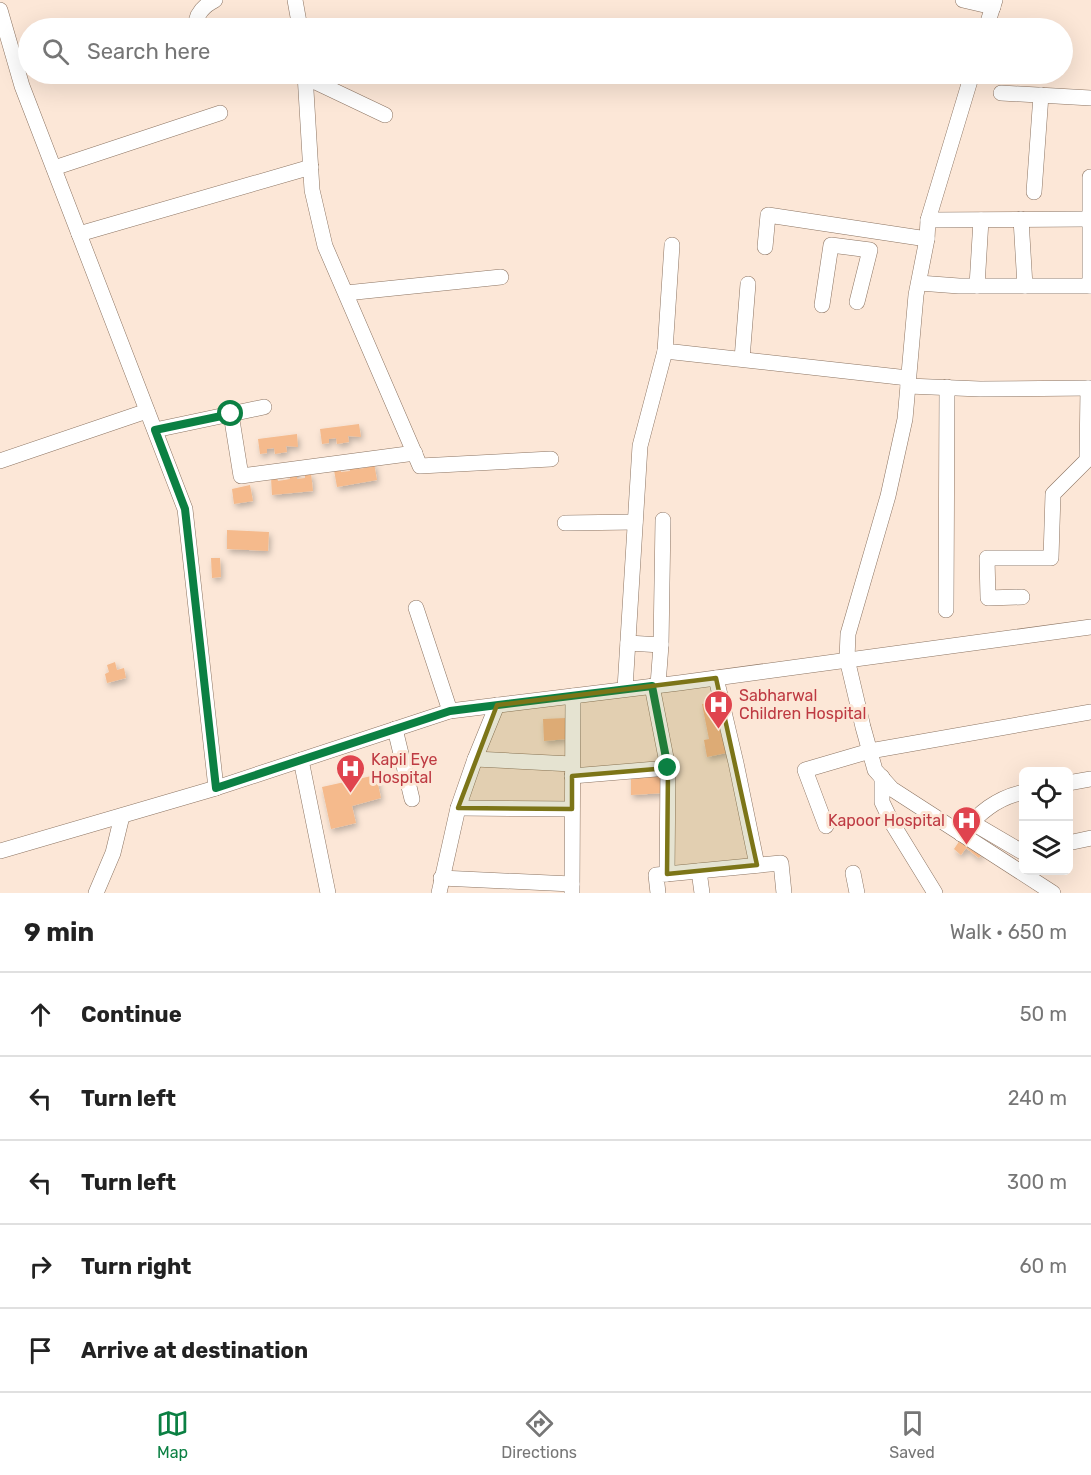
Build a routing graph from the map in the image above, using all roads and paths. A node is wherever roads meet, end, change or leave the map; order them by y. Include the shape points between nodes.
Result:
1 (215, 0) edge
2 (295, 0) edge
3 (963, 0) edge
4 (994, 4) edge
5 (0, 10) edge
6 (196, 18) edge
7 (298, 18) edge
8 (18, 72) edge
9 (21, 84) edge
10 (306, 84) edge
11 (323, 84) edge
12 (969, 84) edge
13 (1001, 93) dead end
14 (1041, 95) junction
15 (1091, 98) edge
16 (220, 113) dead end
17 (385, 115) dead end
18 (311, 167) junction
19 (54, 168) junction
20 (1090, 177) edge
21 (1034, 192) dead end
22 (1021, 219) junction
23 (1090, 219) edge
24 (928, 220) junction
25 (981, 220) junction
26 (79, 234) junction
27 (895, 235) junction
28 (927, 239) junction
29 (672, 245) dead end
30 (765, 247) dead end
31 (870, 250) junction
32 (501, 277) dead end
33 (919, 283) junction
34 (748, 284) dead end
35 (977, 286) junction
36 (1025, 286) junction
37 (1090, 286) edge
38 (346, 293) junction
39 (857, 302) dead end
40 (822, 304) dead end
41 (665, 351) junction
42 (742, 359) junction
43 (908, 382) junction
44 (947, 387) junction
45 (1090, 388) edge
46 (264, 407) dead end
47 (147, 411) junction
48 (231, 414) junction
49 (155, 430) junction
50 (415, 453) junction
51 (551, 459) dead end
52 (0, 462) edge
53 (663, 520) dead end
54 (635, 522) junction
55 (565, 523) dead end
56 (1022, 597) dead end
57 (416, 608) dead end
58 (946, 610) dead end
59 (1091, 627) edge
60 (628, 643) junction
61 (661, 645) junction
62 (846, 659) junction
63 (716, 678) junction
64 (655, 685) junction
65 (625, 689) junction
66 (573, 696) junction
67 (497, 705) junction
68 (450, 711) junction
69 (1091, 712) edge
70 (395, 729) junction
71 (870, 751) junction
72 (475, 759) junction
73 (301, 760) junction
74 (668, 768) junction
75 (573, 770) junction
76 (882, 777) junction
77 (1091, 779) edge
78 (1073, 782) edge
79 (216, 788) junction
80 (1019, 796) edge
81 (412, 800) dead end
82 (458, 808) junction
83 (572, 809) junction
84 (122, 816) junction
85 (826, 826) dead end
86 (966, 828) junction
87 (1091, 838) edge
88 (1073, 842) edge
89 (0, 851) edge
90 (1019, 851) edge
91 (757, 865) junction
92 (1019, 868) edge
93 (699, 871) junction
94 (853, 873) dead end
95 (667, 874) junction
96 (1029, 875) edge
97 (440, 885) edge
98 (572, 889) edge
99 (96, 893) edge
100 (328, 893) edge
101 (658, 893) edge
102 (702, 893) edge
103 (784, 893) edge
104 (857, 893) edge
105 (935, 893) edge
106 (1053, 893) edge

1 - 6 street
2 - 7 street
3 - 4 street
5 - 8 street
9 - 19 street
10 - 18 street
11 - 17 street
12 - 24 street
13 - 14 street
14 - 15 street
14 - 21 street
16 - 19 street
18 - 26 street
18 - 38 street via 312,190 326,246
19 - 26 street
20 - 23 street
22 - 23 street
22 - 25 street
22 - 36 street
23 - 37 street
24 - 25 street
24 - 28 street
25 - 35 street
26 - 47 street
27 - 28 street
27 - 30 street via 768,215
27 - 31 street
28 - 33 street
29 - 41 street
31 - 39 street
31 - 40 street via 831,245
32 - 38 street
33 - 35 street
33 - 43 street
34 - 42 street
35 - 36 street
36 - 37 street
38 - 50 street
41 - 42 street
41 - 54 street via 640,446
42 - 43 street
43 - 44 street
43 - 62 street via 888,496 848,634
44 - 45 street
44 - 58 street
45 - 56 street via 1087,460 1053,494 1051,558 987,558 988,598
46 - 48 street
47 - 49 street
47 - 52 street
48 - 49 street
48 - 50 street via 241,476
49 - 79 street via 185,509
50 - 51 street via 420,466
53 - 61 street
54 - 55 street
54 - 60 street
57 - 68 street
59 - 62 street
60 - 61 street
60 - 65 street
61 - 64 street
62 - 63 street
62 - 71 street
63 - 64 street
63 - 91 street
64 - 65 street
64 - 74 street
65 - 66 street
66 - 67 street
66 - 75 street
67 - 68 street
67 - 72 street
68 - 70 street
69 - 71 street
70 - 73 street
70 - 81 street
71 - 76 street via 875,770
71 - 85 street via 805,770
72 - 75 street
72 - 82 street
73 - 79 street
73 - 100 street
74 - 75 street
74 - 95 street
75 - 83 street
76 - 86 street via 892,789
76 - 105 street via 882,802
77 - 78 street
79 - 84 street
80 - 86 street via 994,802
82 - 83 street
82 - 97 street
83 - 98 street
84 - 89 street
84 - 99 street via 113,853
86 - 90 street
86 - 92 street
87 - 88 street
91 - 93 street
91 - 103 street via 781,863
93 - 95 street
93 - 102 street
94 - 104 street
95 - 101 street via 656,875
96 - 106 street
97 - 98 street

